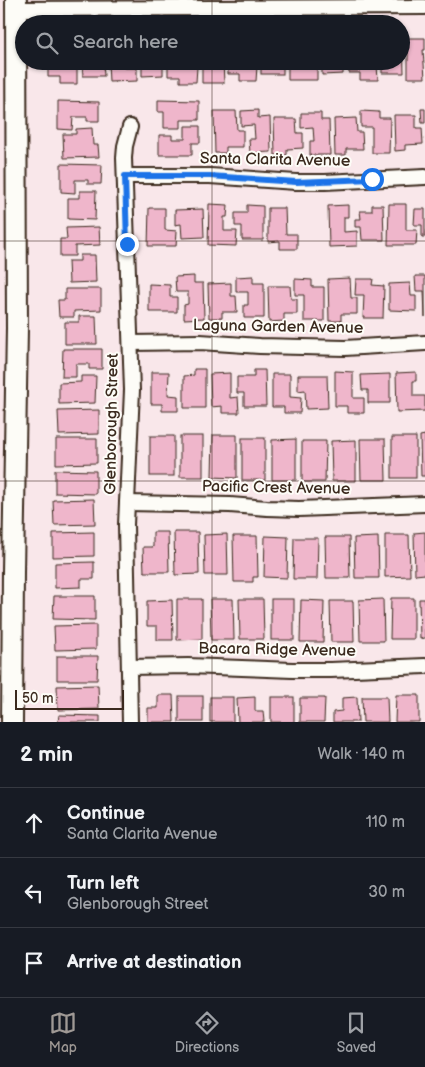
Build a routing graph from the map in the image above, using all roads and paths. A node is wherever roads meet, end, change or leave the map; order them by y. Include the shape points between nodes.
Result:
1 (347, 4) edge
2 (10, 5) edge
3 (425, 7) edge
4 (130, 127) dead end
5 (125, 176) junction
6 (425, 177) edge
7 (131, 343) junction
8 (425, 343) edge
9 (127, 503) junction
10 (425, 504) edge
11 (6, 628) edge
12 (425, 666) edge
13 (129, 667) junction
14 (12, 722) edge
15 (130, 722) edge

1 - 2 street
1 - 3 street
2 - 11 main road via 17,328
4 - 5 street, Glenborough Street via 125,146
5 - 6 street, Santa Clarita Avenue via 210,176 296,182
5 - 7 street, Glenborough Street
7 - 8 street, Laguna Garden Avenue via 200,342 345,348
7 - 9 street, Glenborough Street
9 - 10 street, Pacific Crest Avenue via 299,509
9 - 13 street, Glenborough Street
11 - 14 main road
12 - 13 street, Bacara Ridge Avenue via 331,670
13 - 15 street, Glenborough Street

